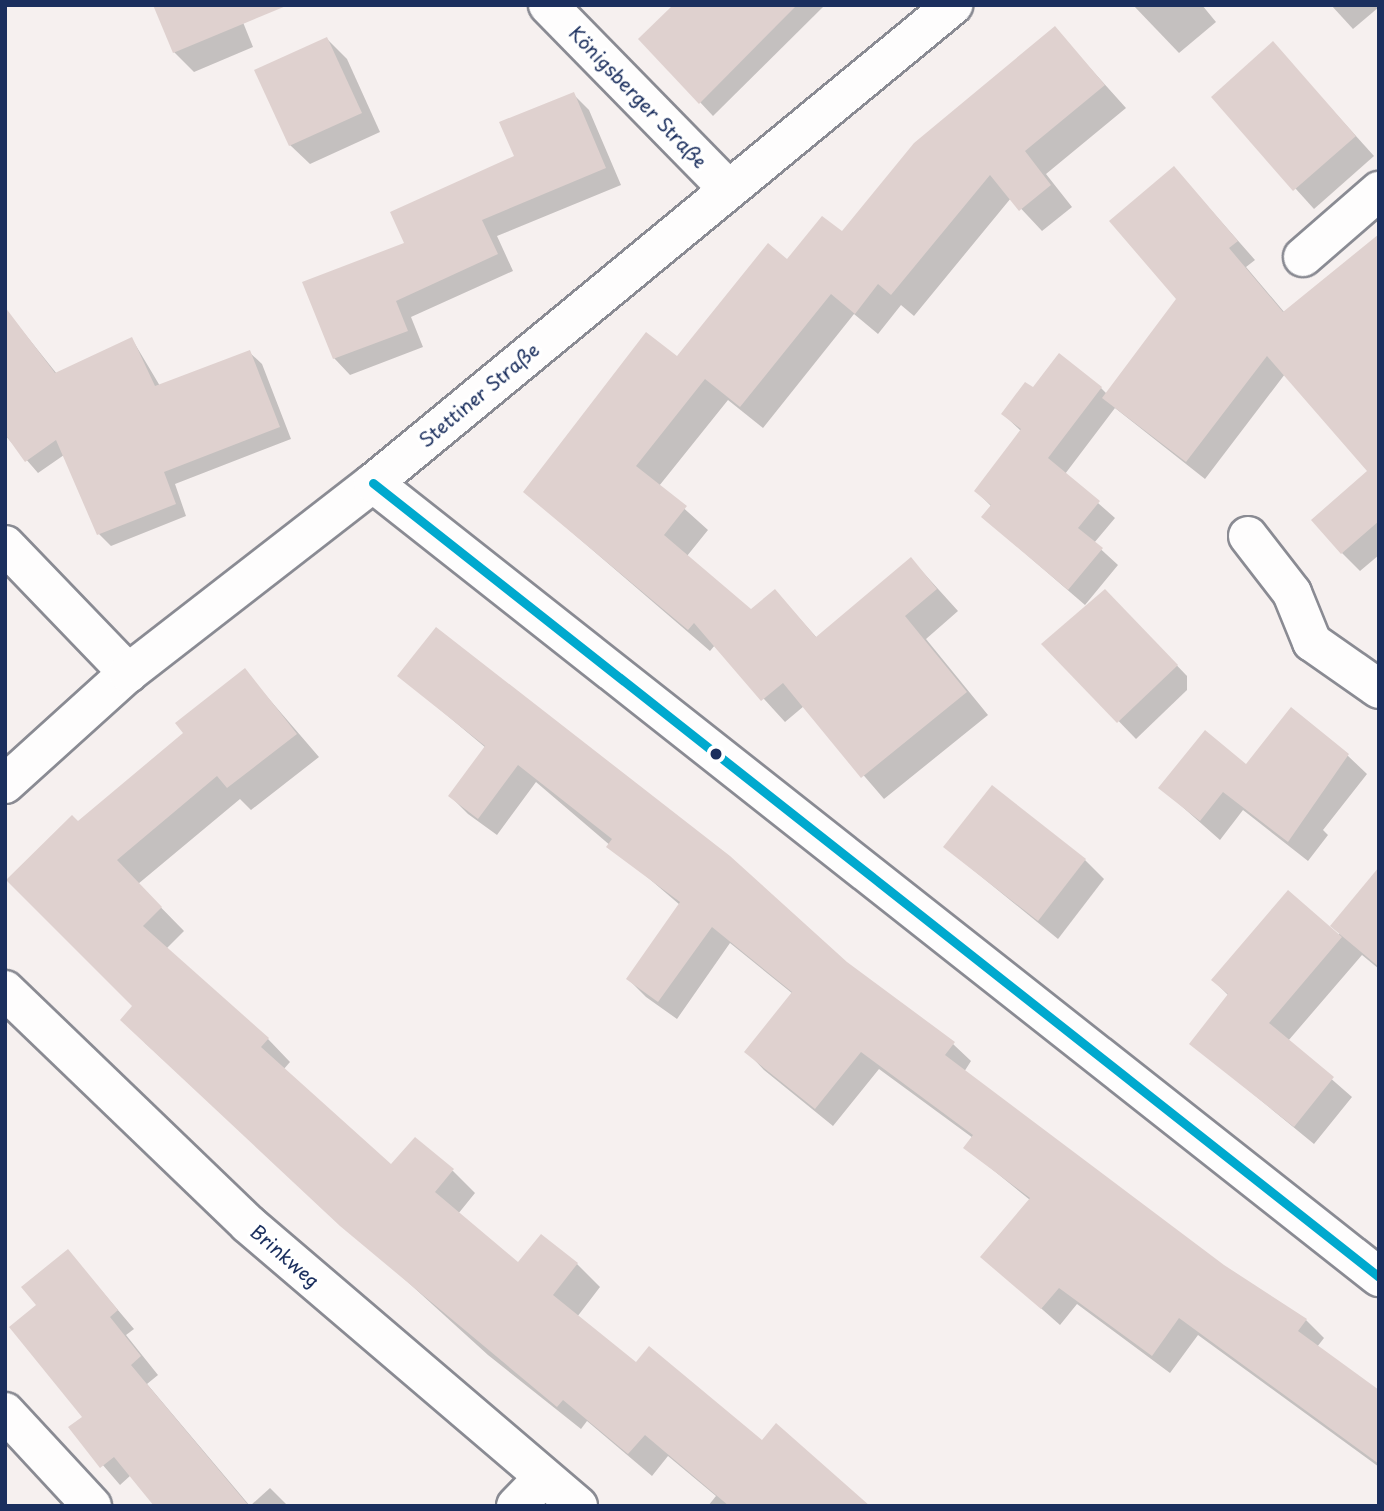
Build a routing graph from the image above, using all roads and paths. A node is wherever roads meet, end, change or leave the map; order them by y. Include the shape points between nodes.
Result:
1 (548, 5) edge
2 (953, 5) edge
3 (728, 189) junction
4 (1379, 191) edge
5 (1303, 257) dead end
6 (373, 483) junction
7 (1248, 536) dead end
8 (5, 545) edge
9 (128, 673) junction
10 (1379, 689) edge
11 (5, 784) edge
12 (5, 990) edge
13 (1379, 1277) edge
14 (5, 1412) edge
15 (543, 1478) junction
16 (92, 1506) edge
17 (516, 1506) edge
18 (579, 1506) edge

1 - 3 street, Königsberger Straße
2 - 3 street, Stettiner Straße
3 - 6 street, Stettiner Straße
4 - 5 street
6 - 9 street, Stettiner Straße
6 - 13 street
7 - 10 street via 1292,593 1312,642
8 - 9 street
9 - 11 street, Stettiner Straße
12 - 15 street, Brinkweg via 248,1224
14 - 16 street
15 - 17 street
15 - 18 street, Brinkweg

